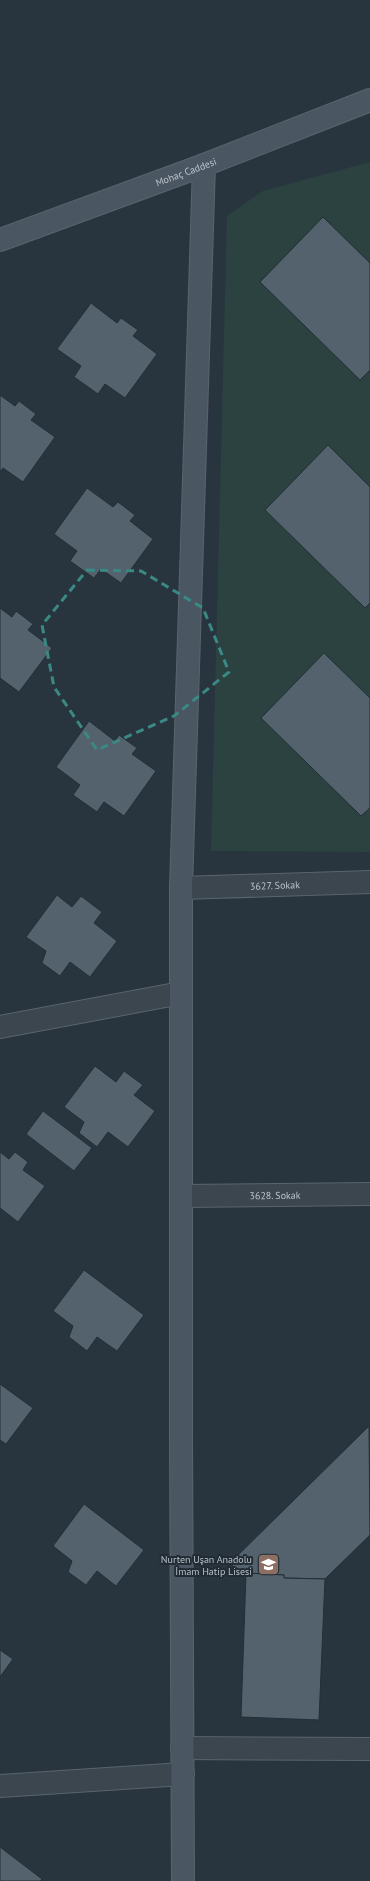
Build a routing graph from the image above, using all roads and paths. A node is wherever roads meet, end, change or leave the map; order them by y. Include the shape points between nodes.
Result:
1 (370, 101) edge
2 (204, 165) junction
3 (0, 240) edge
4 (370, 882) edge
5 (181, 888) junction
6 (181, 994) junction
7 (0, 1027) edge
8 (370, 1194) edge
9 (181, 1196) junction
10 (182, 1748) junction
11 (370, 1749) edge
12 (183, 1774) junction
13 (0, 1786) edge
14 (183, 1881) edge

1 - 2 street, Mohaç Caddesi
2 - 3 street, Mohaç Caddesi
2 - 5 street
4 - 5 street, 3627. Sokak
5 - 6 street
6 - 7 street
6 - 9 street
8 - 9 street, 3628. Sokak
9 - 10 street
10 - 11 street
10 - 12 street
12 - 13 street
12 - 14 street

